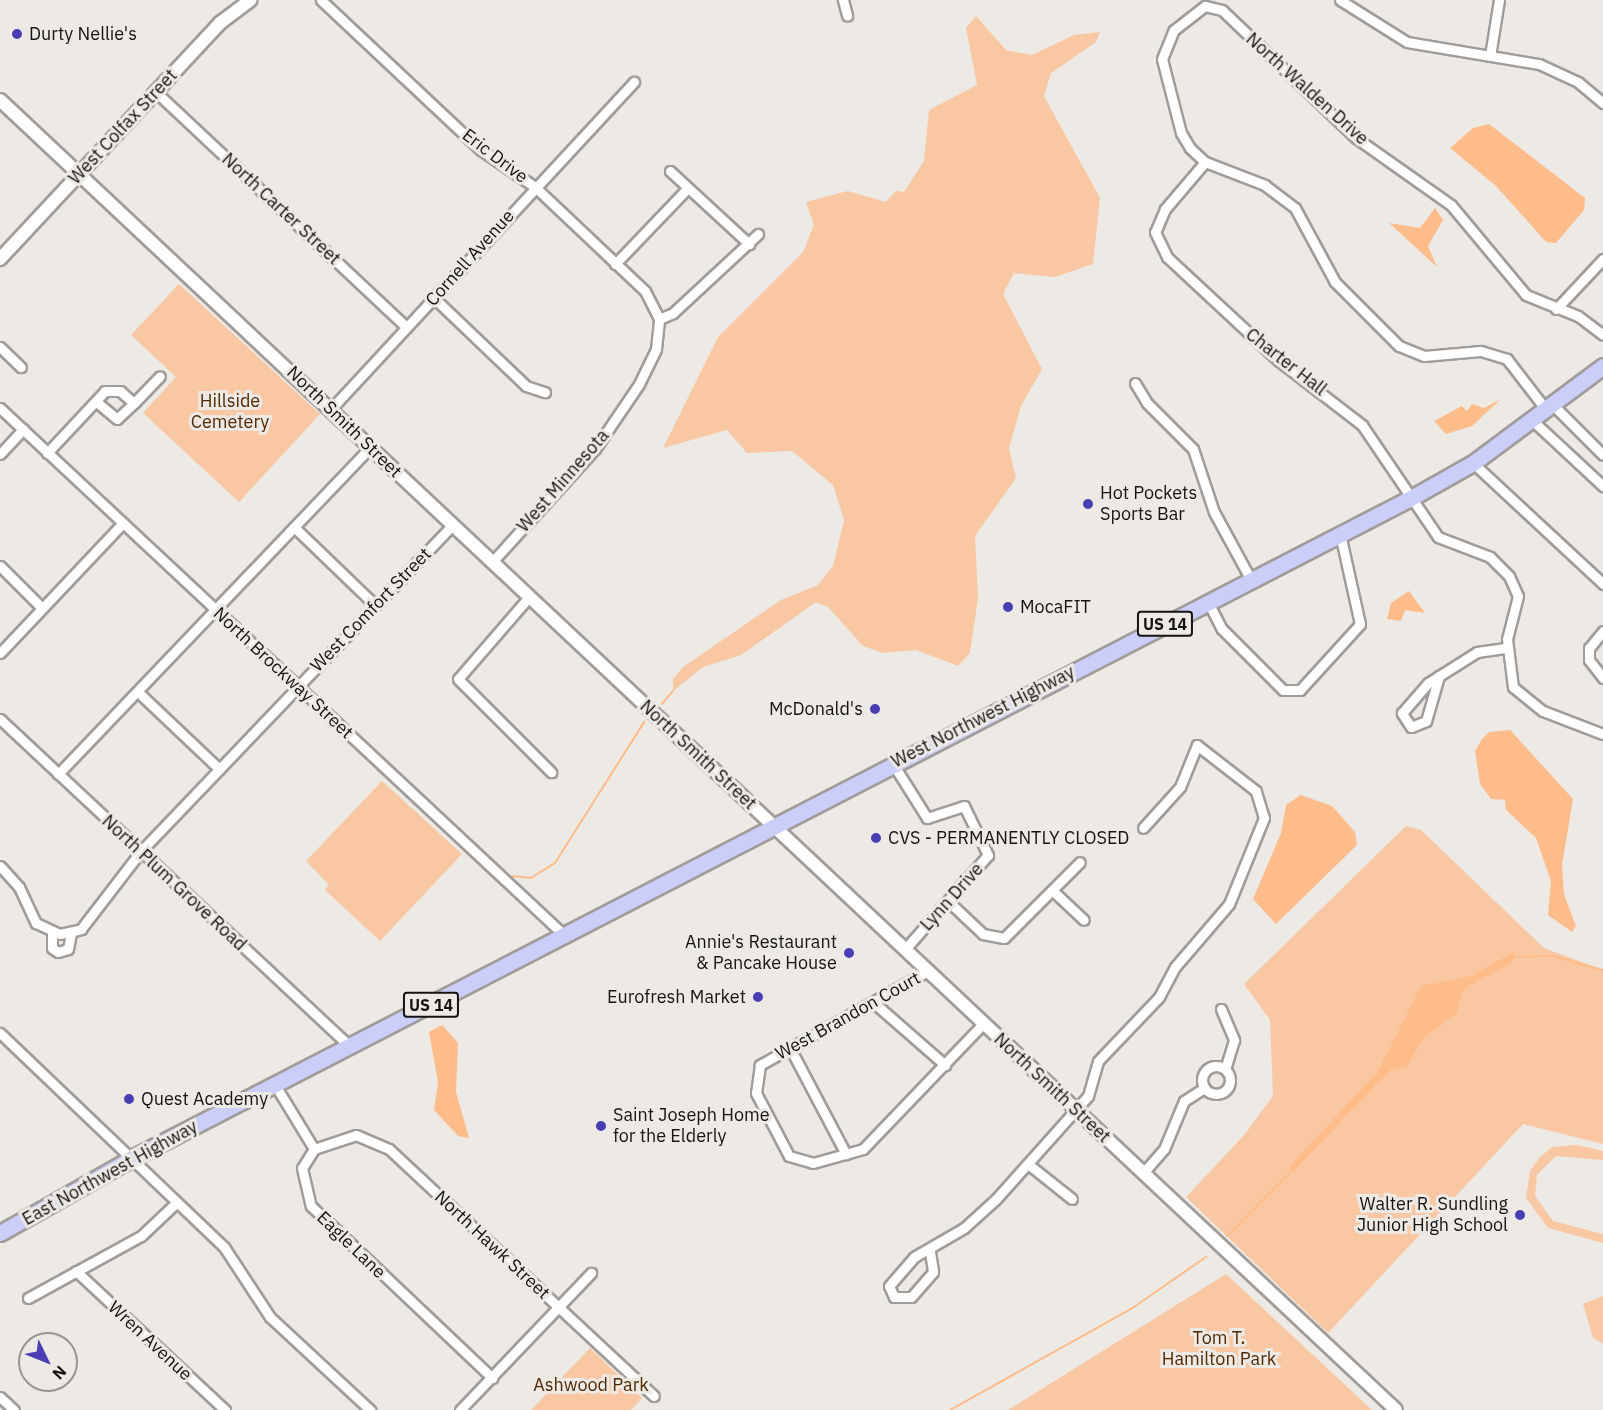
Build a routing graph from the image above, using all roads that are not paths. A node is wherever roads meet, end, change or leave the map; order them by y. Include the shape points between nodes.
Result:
1 (250, 0) edge
2 (321, 0) edge
3 (843, 0) edge
4 (1340, 0) edge
5 (1499, 0) edge
6 (847, 15) dead end
7 (1490, 56) junction
8 (634, 82) dead end
9 (156, 92) junction
10 (0, 100) edge
11 (1603, 103) edge
12 (1205, 162) junction
13 (670, 171) dead end
14 (78, 174) junction
15 (535, 187) junction
16 (688, 188) junction
17 (758, 234) dead end
18 (749, 244) junction
19 (0, 259) edge
20 (1603, 259) edge
21 (615, 264) junction
22 (434, 298) junction
23 (1556, 309) junction
24 (659, 319) junction
25 (406, 327) junction
26 (1603, 335) edge
27 (0, 347) edge
28 (1603, 366) edge
29 (21, 367) dead end
30 (160, 376) dead end
31 (1135, 383) dead end
32 (545, 392) dead end
33 (98, 403) junction
34 (134, 403) junction
35 (0, 408) edge
36 (331, 409) junction
37 (1550, 409) junction
38 (1533, 421) junction
39 (23, 429) junction
40 (370, 448) junction
41 (47, 453) junction
42 (0, 454) edge
43 (1603, 455) edge
44 (1473, 464) junction
45 (1603, 486) edge
46 (1409, 499) junction
47 (123, 523) junction
48 (452, 525) junction
49 (294, 527) junction
50 (1340, 534) junction
51 (492, 562) junction
52 (0, 566) edge
53 (1251, 580) junction
54 (1603, 584) edge
55 (530, 597) junction
56 (1208, 602) junction
57 (375, 605) junction
58 (41, 607) junction
59 (215, 609) junction
60 (1603, 631) edge
61 (1507, 648) junction
62 (0, 653) edge
63 (1439, 676) junction
64 (1603, 678) edge
65 (298, 686) junction
66 (138, 692) junction
67 (0, 719) edge
68 (1603, 734) edge
69 (893, 764) junction
70 (219, 769) junction
71 (551, 772) dead end
72 (58, 774) junction
73 (773, 825) junction
74 (1143, 828) dead end
75 (141, 851) junction
76 (1080, 862) dead end
77 (0, 866) edge
78 (1053, 891) junction
79 (949, 902) junction
80 (1084, 920) dead end
81 (52, 932) junction
82 (71, 933) junction
83 (567, 937) junction
84 (905, 949) junction
85 (928, 971) junction
86 (873, 1002) junction
87 (1221, 1009) dead end
88 (984, 1023) junction
89 (0, 1034) edge
90 (349, 1046) junction
91 (790, 1048) junction
92 (945, 1065) junction
93 (1225, 1069) junction
94 (275, 1084) junction
95 (1204, 1088) junction
96 (1076, 1111) junction
97 (314, 1149) junction
98 (846, 1154) junction
99 (132, 1158) junction
100 (1028, 1164) junction
101 (1143, 1173) junction
102 (1072, 1199) dead end
103 (176, 1203) junction
104 (0, 1233) edge
105 (930, 1252) junction
106 (75, 1271) junction
107 (591, 1273) dead end
108 (28, 1298) dead end
109 (559, 1307) junction
110 (492, 1378) junction
111 (654, 1396) dead end
112 (0, 1398) edge
113 (14, 1410) edge
114 (225, 1410) edge
115 (370, 1410) edge
116 (460, 1410) edge
117 (1396, 1410) edge

1 - 9 street, West Colfax Street via 220,23
2 - 15 street, Eric Drive via 476,146
3 - 6 street
4 - 7 street via 1407,42
5 - 7 street
7 - 11 street via 1560,72
8 - 15 street, Cornell Avenue
9 - 14 street, West Colfax Street
9 - 25 street, North Carter Street
10 - 14 street, North Smith Street
12 - 23 street, North Walden Drive via 1181,133 1162,59 1174,30 1205,6 1221,10 1356,138 1451,205 1526,295
12 - 37 street via 1265,185 1295,208 1335,282 1399,346 1425,356 1480,351 1508,359
12 - 46 street, Charter Hall via 1165,208 1155,232 1167,257 1279,361 1362,425 1386,454
13 - 16 street
14 - 19 street, West Colfax Street
14 - 36 street, North Smith Street
15 - 21 street, Eric Drive
15 - 22 street, Cornell Avenue
16 - 18 street
16 - 21 street
17 - 18 street
18 - 24 street via 673,313
20 - 23 street
21 - 24 street, Eric Drive via 645,291
22 - 25 street, Cornell Avenue
22 - 32 street via 526,386
23 - 26 street, North Walden Drive via 1578,316
24 - 51 street, West Minnesota via 656,349 639,384 595,449
25 - 36 street, Cornell Avenue
27 - 29 street
28 - 37 main road, West Northwest Highway / US 14
30 - 34 street
31 - 53 street via 1193,449 1214,512
33 - 34 street via 112,389
33 - 34 street via 117,419
33 - 41 street
35 - 39 street, North Brockway Street
36 - 40 street, North Smith Street
37 - 38 main road, West Northwest Highway / US 14
37 - 43 street
38 - 44 main road, West Northwest Highway / US 14
38 - 45 street
39 - 41 street, North Brockway Street
39 - 42 street
40 - 48 street, North Smith Street
40 - 49 street
41 - 47 street, North Brockway Street
44 - 46 main road, West Northwest Highway / US 14
44 - 54 street
46 - 50 main road, West Northwest Highway / US 14
46 - 61 street, Charter Hall via 1438,537 1490,556 1509,576 1518,596
47 - 58 street
47 - 59 street, North Brockway Street
48 - 51 street, North Smith Street
48 - 57 street, West Comfort Street
49 - 57 street
49 - 59 street
50 - 53 main road, West Northwest Highway / US 14
50 - 56 street via 1360,624 1300,690 1283,690 1222,629
51 - 55 street, North Smith Street
52 - 58 street
53 - 56 main road, West Northwest Highway / US 14
55 - 71 street via 458,680
55 - 73 street, North Smith Street
56 - 69 main road, West Northwest Highway / US 14
57 - 65 street, West Comfort Street
58 - 62 street
59 - 65 street, North Brockway Street
59 - 66 street
60 - 64 street via 1589,648 1589,660
61 - 63 street via 1477,652
61 - 68 street, Charter Hall via 1509,677 1524,699
63 - 63 street via 1426,721 1411,727 1404,721 1405,707
65 - 70 street, West Comfort Street
65 - 83 street, North Brockway Street
66 - 70 street
66 - 72 street
67 - 72 street, North Plum Grove Road
69 - 73 main road, West Northwest Highway / US 14
69 - 79 street, Lynn Drive via 927,818 964,806 987,847 985,862
70 - 75 street, West Comfort Street
72 - 75 street, North Plum Grove Road
73 - 83 main road, West Northwest Highway / US 14
73 - 84 street, North Smith Street
74 - 96 street via 1180,787 1197,745 1256,791 1264,818 1229,904 1175,967 1159,997 1098,1060 1088,1096
75 - 82 street, West Comfort Street via 90,918
75 - 90 street, North Plum Grove Road
76 - 78 street
77 - 81 street via 19,887 36,923
78 - 79 street via 1011,935 995,939
78 - 80 street
79 - 84 street, Lynn Drive
81 - 82 street
81 - 82 street, West Comfort Street via 52,948 58,952 68,949
83 - 90 main road, West Northwest Highway / US 14
84 - 85 street, North Smith Street
85 - 86 street, West Brandon Court
85 - 88 street, North Smith Street
86 - 91 street, West Brandon Court
86 - 92 street
87 - 93 street via 1234,1040
88 - 92 street, West Brandon Court
88 - 96 street, North Smith Street
89 - 99 street
90 - 94 main road, East Northwest Highway / US 14
91 - 98 street
91 - 98 street, West Brandon Court via 760,1065 756,1093 789,1156 813,1163
92 - 98 street, West Brandon Court via 874,1142
93 - 95 street via 1207,1070
93 - 95 street via 1227,1090 1213,1094
94 - 97 street
94 - 99 main road, East Northwest Highway / US 14
95 - 101 street via 1184,1101 1164,1149
96 - 100 street
96 - 101 street, North Smith Street
97 - 109 street, North Hawk Street via 356,1135 380,1143
97 - 110 street, Eagle Lane via 302,1168 310,1206
99 - 103 street
99 - 104 main road, East Northwest Highway / US 14
100 - 102 street
100 - 105 street via 972,1220
101 - 117 street, North Smith Street
103 - 106 street via 141,1236
103 - 115 street via 234,1258 270,1317
105 - 105 street via 933,1272 911,1297 894,1297 889,1286 914,1257
106 - 108 street
106 - 114 street, Wren Avenue
107 - 109 street
109 - 110 street
109 - 111 street, North Hawk Street
110 - 116 street
112 - 113 street

